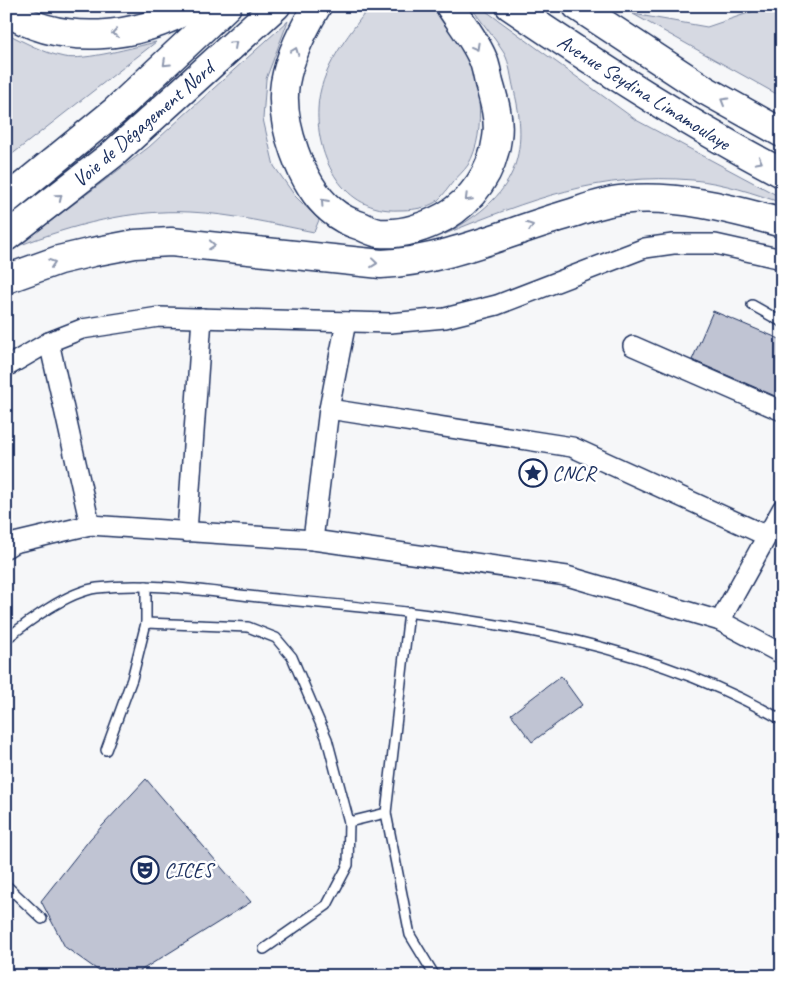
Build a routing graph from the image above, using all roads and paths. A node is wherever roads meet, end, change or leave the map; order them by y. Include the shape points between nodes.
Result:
1 (193, 6) edge
2 (227, 6) edge
3 (276, 6) edge
4 (317, 6) edge
5 (450, 6) edge
6 (510, 6) edge
7 (577, 6) edge
8 (6, 11) edge
9 (782, 133) edge
10 (782, 173) edge
11 (6, 200) edge
12 (782, 223) edge
13 (6, 237) edge
14 (782, 259) edge
15 (6, 279) edge
16 (752, 305) dead end
17 (202, 318) junction
18 (346, 322) junction
19 (782, 322) edge
20 (49, 342) junction
21 (633, 346) dead end
22 (6, 368) edge
23 (329, 409) junction
24 (782, 411) edge
25 (782, 509) edge
26 (90, 525) junction
27 (187, 532) junction
28 (767, 536) junction
29 (313, 540) junction
30 (6, 548) edge
31 (146, 586) junction
32 (409, 612) junction
33 (720, 621) junction
34 (146, 623) junction
35 (6, 640) edge
36 (782, 654) edge
37 (782, 720) edge
38 (106, 750) dead end
39 (386, 813) junction
40 (349, 822) junction
41 (6, 886) edge
42 (42, 919) dead end
43 (264, 949) dead end
44 (435, 976) edge

1 -> 8 highway via 160,22 108,34 51,31 23,22
2 -> 11 highway, Voie de Dégagement Nord via 115,111
13 -> 3 highway, Voie de Dégagement Nord via 114,153
5 -> 4 highway via 483,58 493,95 498,138 490,165 474,193 457,210 432,223 403,231 378,233 353,224 332,211 314,191 291,139 285,110 285,84 293,53
6 -> 10 highway, Avenue Seydina Limamoulaye via 576,51
9 -> 7 highway, Avenue Seydina Limamoulaye via 705,90
15 -> 12 highway via 93,252 135,244 170,242 381,264 410,263 619,200 697,202
14 - 18 street via 715,244 645,248 497,305 446,318 390,323
16 - 19 lane
17 - 18 street
17 - 20 street via 159,317 120,322 82,329
17 - 27 street
18 - 23 street
20 - 22 street
20 - 26 street
21 - 24 street
23 - 28 street via 572,447
23 - 29 street
25 - 28 street
26 - 27 street
26 - 30 street via 14,543
27 - 29 street
28 - 33 street
29 - 33 street via 567,576
31 - 32 lane
31 - 34 lane
31 - 35 lane via 95,588 57,603
32 - 37 lane via 530,630 604,647 712,685
32 - 39 lane
33 - 36 street
34 - 38 lane via 132,679
34 - 40 lane via 248,627 276,638 292,657 327,740
39 - 40 lane
39 - 44 lane via 410,935
40 - 43 lane via 348,866 327,906
41 - 42 lane

